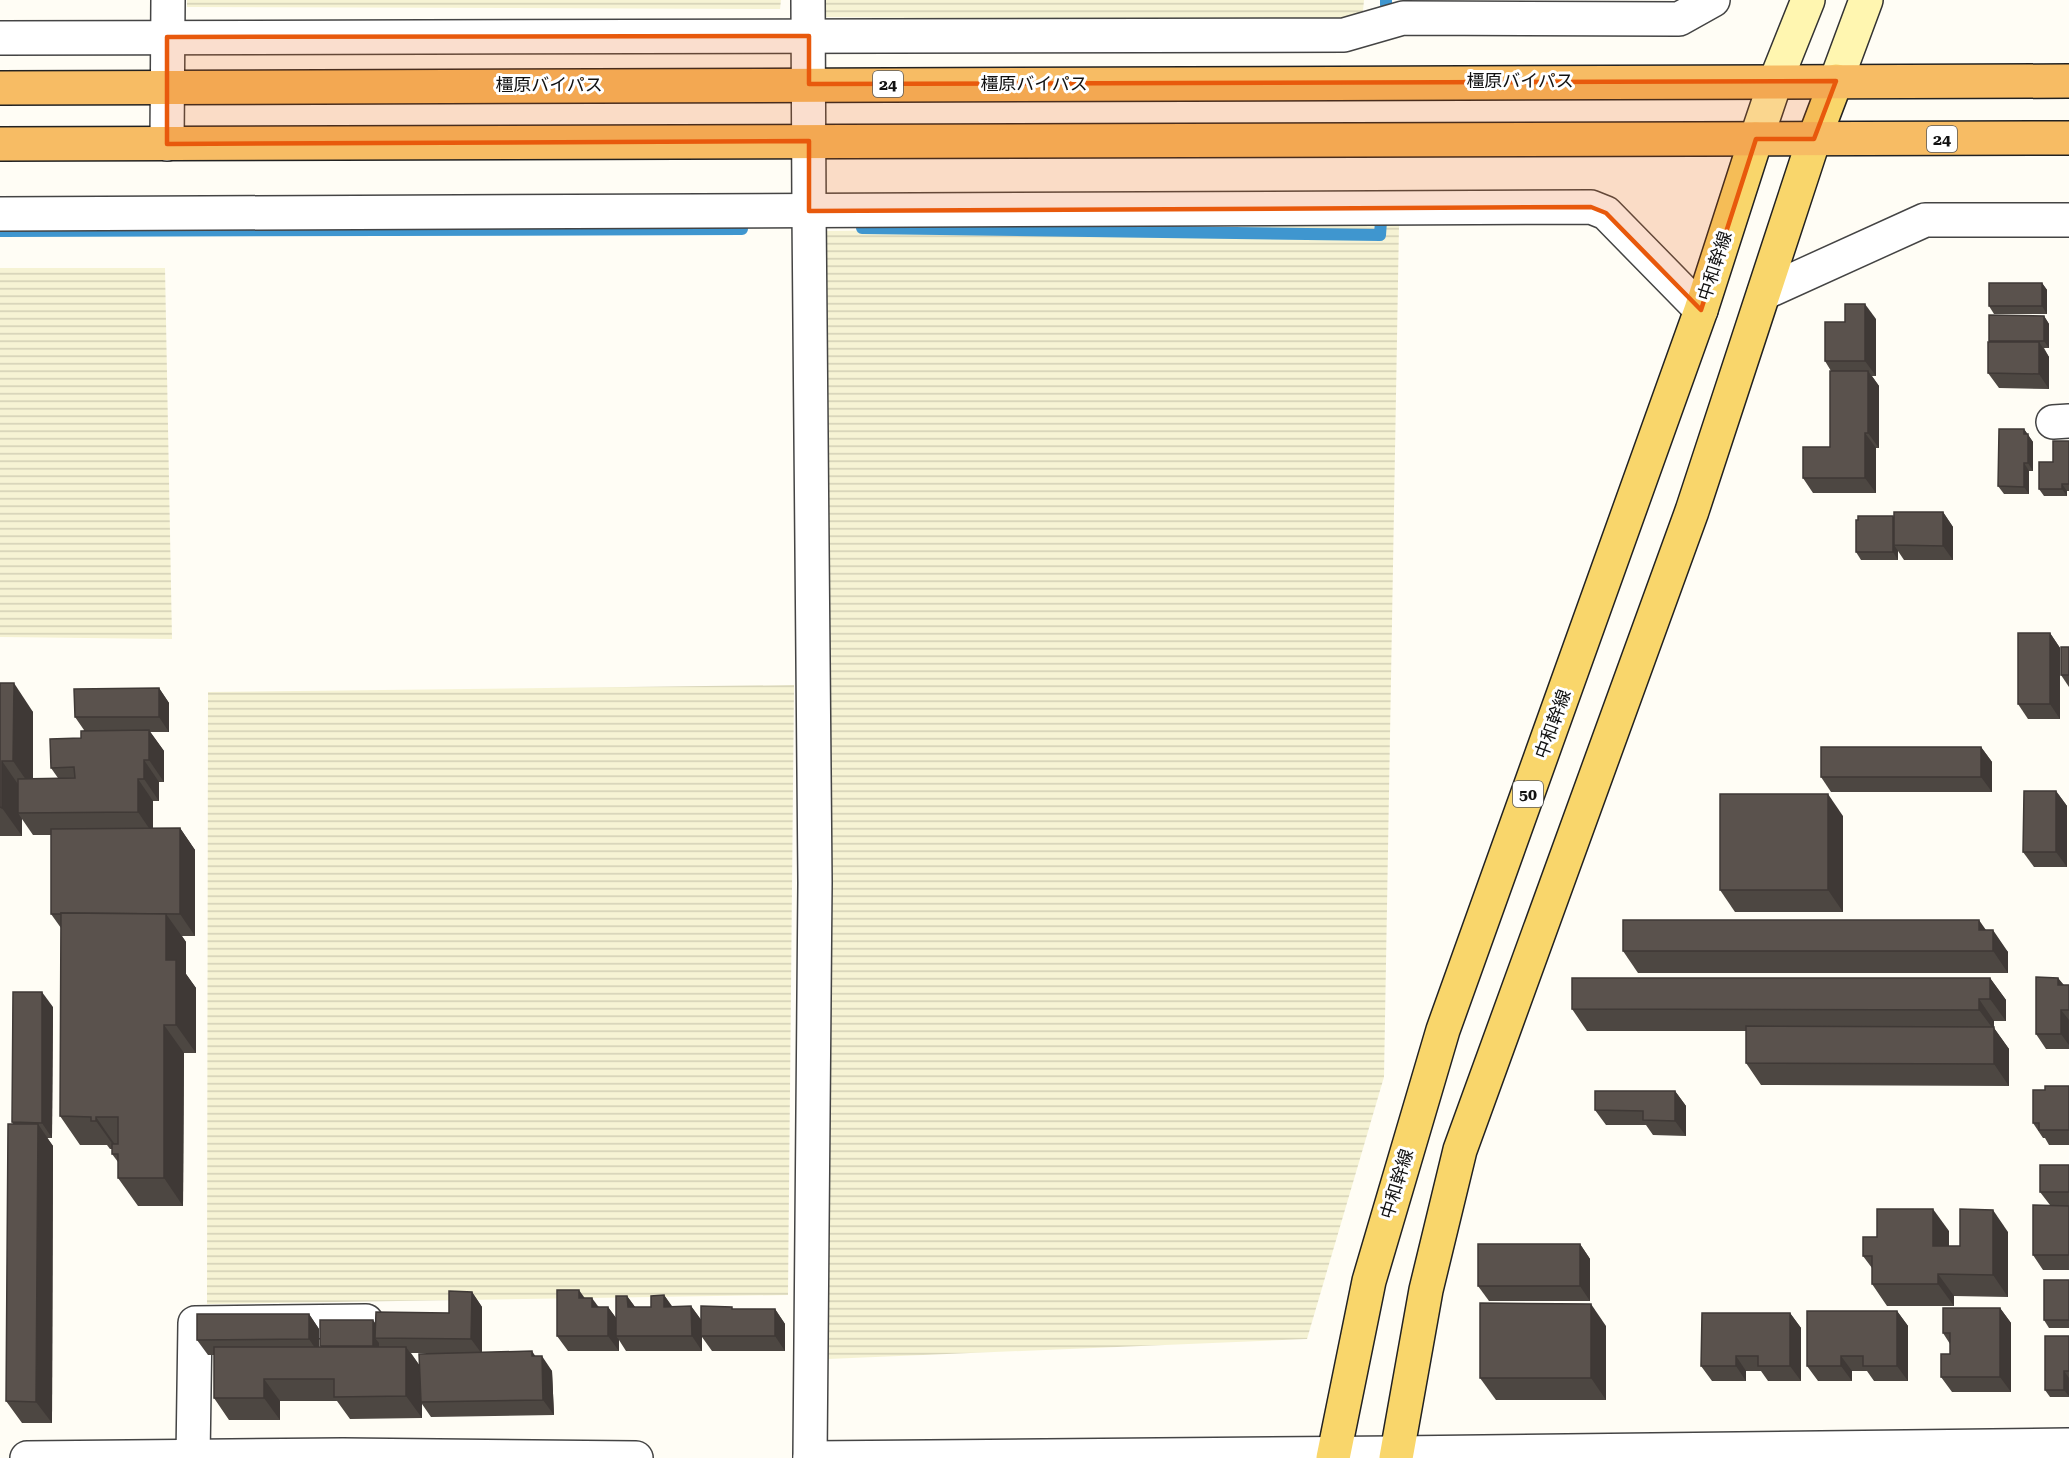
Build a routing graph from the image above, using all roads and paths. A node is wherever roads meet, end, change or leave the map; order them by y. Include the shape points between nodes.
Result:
1 (168, 0) edge
2 (808, 0) edge
3 (1713, 0) edge
4 (1808, 0) edge
5 (1866, 0) edge
6 (809, 36) junction
7 (167, 37) junction
8 (0, 38) edge
9 (1776, 80) junction
10 (1836, 81) junction
11 (2069, 81) edge
12 (809, 84) junction
13 (167, 87) junction
14 (0, 88) edge
15 (2069, 138) edge
16 (1756, 139) junction
17 (1814, 139) junction
18 (809, 141) junction
19 (0, 144) edge
20 (167, 144) junction
21 (809, 211) junction
22 (0, 214) edge
23 (2069, 220) edge
24 (1764, 293) junction
25 (1701, 310) junction
26 (394, 1321) edge
27 (2069, 1445) edge
28 (344, 1456) edge
29 (1334, 1456) edge
30 (1397, 1456) edge
31 (194, 1457) edge
32 (27, 1458) edge
33 (636, 1458) edge
34 (793, 1458) edge
35 (810, 1458) edge

1 - 7 street
2 - 6 street
3 - 6 street via 1679,19 1403,18 1344,35
4 - 9 main road, 中和幹線
5 - 10 main road
6 - 7 street
6 - 12 street
7 - 8 street
7 - 13 street
9 - 10 highway, 橿原バイパス / 24
9 - 12 highway, 橿原バイパス / 24
9 - 16 main road, 中和幹線
10 - 11 highway, 橿原バイパス / 24
10 - 17 main road
12 - 13 highway, 橿原バイパス / 24
12 - 18 street
13 - 14 highway, 橿原バイパス / 24
13 - 20 street
15 - 17 highway, 24
16 - 17 highway, 24
16 - 18 highway, 24
16 - 25 main road, 中和幹線 / 50
17 - 24 main road
18 - 20 highway, 24
18 - 21 street
19 - 20 highway, 24
21 - 22 street
21 - 25 street via 1591,207 1606,213
21 - 35 street via 815,872
23 - 24 street via 1925,220
24 - 30 main road via 1692,511 1460,1150 1426,1290
25 - 29 main road, 中和幹線 / 50 via 1443,1030 1369,1281
26 - 31 street via 195,1323
27 - 30 street
28 - 31 street
28 - 33 street
29 - 30 street
29 - 35 street
31 - 32 street
34 - 35 street

